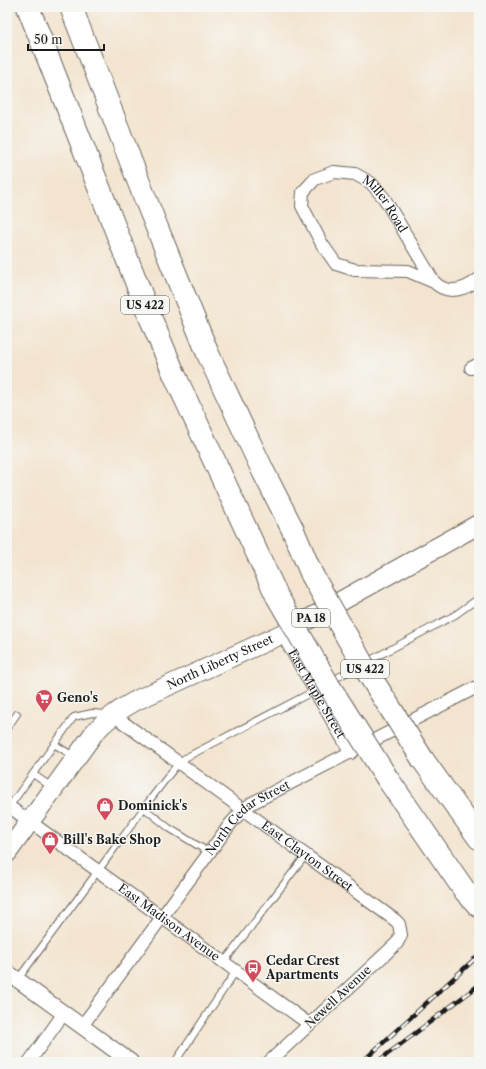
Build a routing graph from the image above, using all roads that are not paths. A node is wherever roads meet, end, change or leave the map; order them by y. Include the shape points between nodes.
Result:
1 (28, 7) edge
2 (71, 7) edge
3 (479, 279) edge
4 (434, 282) junction
5 (477, 528) edge
6 (479, 598) edge
7 (282, 634) junction
8 (479, 686) edge
9 (315, 691) junction
10 (18, 714) dead end
11 (113, 715) junction
12 (7, 728) edge
13 (54, 744) junction
14 (351, 753) junction
15 (76, 758) junction
16 (179, 762) junction
17 (33, 774) junction
18 (54, 788) junction
19 (8, 806) edge
20 (144, 808) junction
21 (243, 810) junction
22 (30, 822) junction
23 (479, 838) edge
24 (7, 853) edge
25 (210, 853) junction
26 (306, 855) junction
27 (98, 871) junction
28 (472, 898) edge
29 (162, 918) junction
30 (401, 930) joint
31 (224, 962) junction
32 (236, 971) junction
33 (12, 976) edge
34 (64, 1014) junction
35 (309, 1024) junction
36 (82, 1026) junction
37 (29, 1062) edge
38 (131, 1062) edge
39 (175, 1062) edge
40 (269, 1062) edge

1 - 28 highway, US 422, bridge via 175,376 277,596 329,686 387,778
2 - 23 highway, US 422, bridge via 208,354 312,575 363,665 423,760
3 - 4 street, Miller Road via 456,290 447,290
4 - 4 street, Miller Road via 408,271 355,270 336,264 302,206 303,192 315,179 334,172 355,174 371,183 384,198
5 - 7 main road, North Liberty Street / PA 18
6 - 9 lane via 455,615
7 - 9 street, East Maple Street
7 - 11 main road, North Liberty Street / PA 18 via 136,700
8 - 14 street, North Cedar Street
9 - 14 street, East Maple Street
9 - 16 lane
10 - 12 lane
11 - 13 lane via 92,713 74,717
11 - 15 main road, North Liberty Street / PA 18 via 100,726
11 - 16 street, East Clayton Street
13 - 15 lane
13 - 17 lane
14 - 21 street, North Cedar Street via 259,799
15 - 18 main road, North Liberty Street / PA 18
16 - 20 lane
16 - 21 street, East Clayton Street
17 - 18 lane
17 - 19 lane
18 - 22 main road, North Liberty Street / PA 18
19 - 22 street, East Madison Avenue
20 - 25 lane via 169,828
20 - 27 lane
21 - 25 street, North Cedar Street
21 - 26 street, East Clayton Street
22 - 24 main road, North Liberty Street / PA 18
22 - 27 street, East Madison Avenue
25 - 29 street, North Cedar Street
26 - 30 street, East Clayton Street via 395,920
26 - 31 lane
27 - 29 street, East Madison Avenue
27 - 33 lane
29 - 31 street, East Madison Avenue
29 - 36 street, North Cedar Street
30 - 35 street, Newell Avenue via 397,943
31 - 32 street, East Madison Avenue
32 - 35 street, East Madison Avenue
32 - 39 lane
33 - 34 street
34 - 36 street
34 - 37 street
35 - 40 street, Newell Avenue
36 - 38 street

